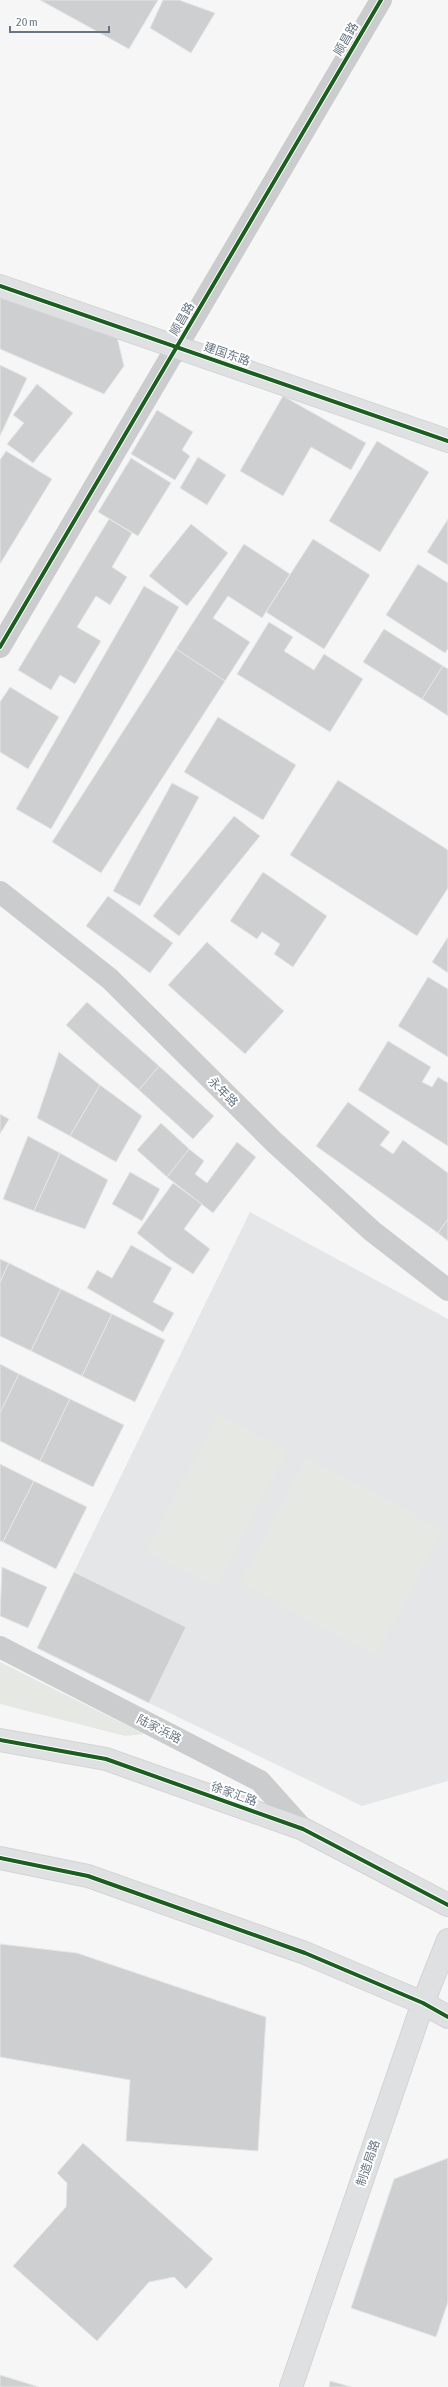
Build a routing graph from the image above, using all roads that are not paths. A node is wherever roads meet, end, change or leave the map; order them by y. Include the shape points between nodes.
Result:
1 (381, 0) edge
2 (0, 286) edge
3 (177, 347) junction
4 (448, 441) edge
5 (0, 647) edge
6 (0, 892) edge
7 (448, 1290) edge
8 (0, 1647) edge
9 (0, 1740) edge
10 (303, 1829) junction
11 (0, 1858) edge
12 (448, 1904) edge
13 (448, 1940) edge
14 (423, 2003) junction
15 (448, 2017) edge
16 (291, 2387) edge

1 - 3 street, 顺昌路
2 - 3 main road, 建国东路
3 - 4 main road, 建国东路
3 - 5 street, 顺昌路
6 - 7 street, 永年路 via 110,979 274,1142 372,1231
8 - 10 street, 陆家浜路 via 260,1781
9 - 10 main road, 徐家汇路 via 106,1759
10 - 12 main road, 徐家汇路
11 - 14 main road via 88,1876 305,1953
13 - 14 main road, 制造局路
14 - 15 main road
14 - 16 main road, 制造局路

